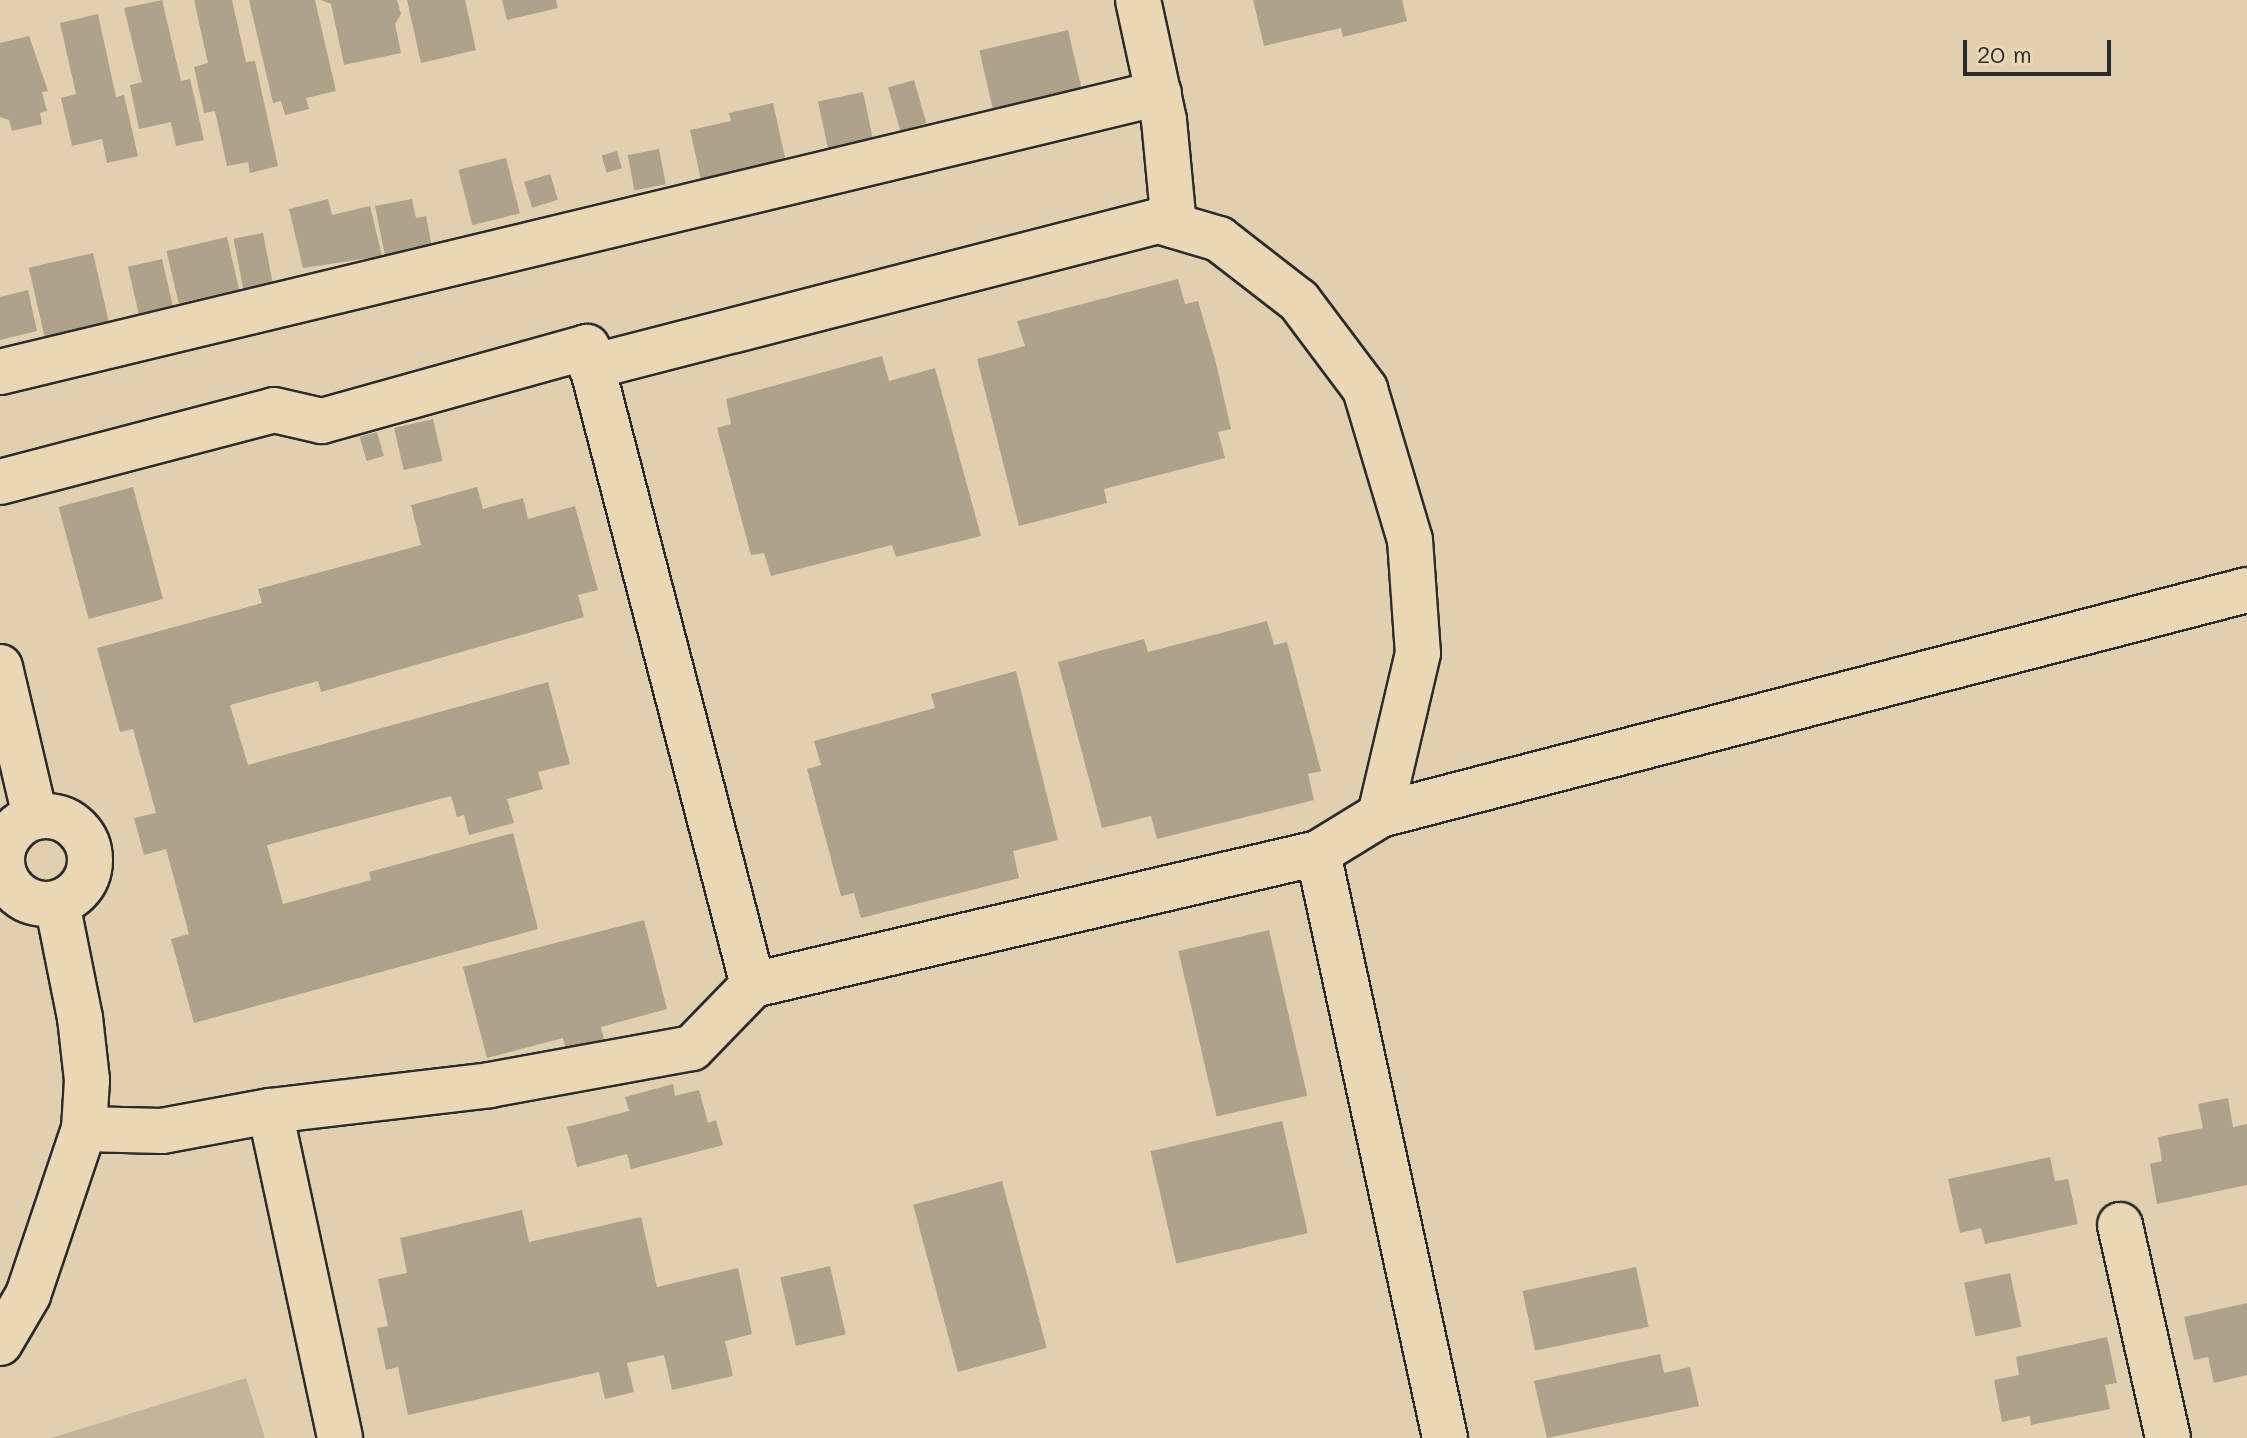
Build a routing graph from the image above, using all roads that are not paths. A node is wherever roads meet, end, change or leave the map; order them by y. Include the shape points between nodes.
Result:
1 (1138, 0) edge
2 (1162, 106) junction
3 (1174, 226) junction
4 (591, 367) junction
5 (0, 372) edge
6 (0, 482) edge
7 (2247, 590) edge
8 (0, 667) edge
9 (1380, 815) junction
10 (35, 816) junction
11 (1318, 853) junction
12 (57, 903) junction
13 (753, 985) junction
14 (270, 1111) junction
15 (84, 1129) junction
16 (2120, 1225) dead end
17 (0, 1343) edge
18 (340, 1438) edge
19 (1445, 1438) edge
20 (2168, 1438) edge

1 - 2 street
2 - 3 street
2 - 5 street
3 - 4 street via 1158,221
3 - 9 street via 1219,239 1299,301 1365,389 1374,414 1410,540 1418,653
4 - 6 street via 587,347 322,421 274,410
4 - 13 street
7 - 9 street
8 - 10 street
9 - 11 street
10 - 12 street via 69,821 89,850 84,883
10 - 12 street via 7,837 3,871 23,899
11 - 13 street
11 - 19 street
12 - 15 street via 80,1018 87,1080
13 - 14 street via 692,1048 490,1085
14 - 15 street via 162,1131
14 - 18 street
15 - 17 street via 28,1295
16 - 20 street

